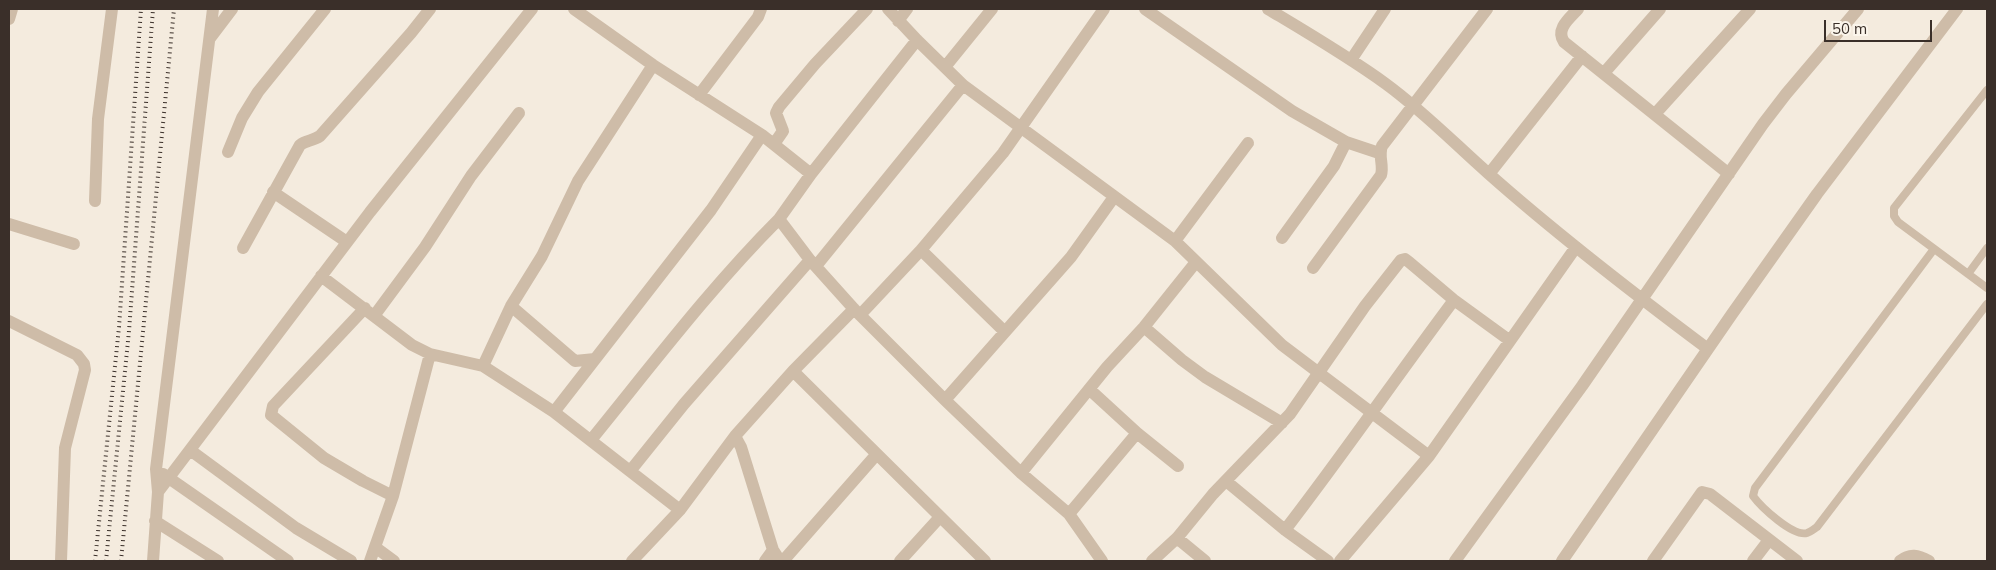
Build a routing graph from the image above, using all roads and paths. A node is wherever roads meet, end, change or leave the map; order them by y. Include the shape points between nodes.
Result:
1 (112, 9) edge
2 (213, 9) edge
3 (232, 9) edge
4 (325, 9) edge
5 (430, 9) edge
6 (532, 9) edge
7 (574, 9) edge
8 (761, 9) edge
9 (867, 9) edge
10 (888, 9) edge
11 (907, 9) edge
12 (992, 9) edge
13 (1104, 9) edge
14 (1145, 9) edge
15 (1268, 9) edge
16 (1385, 9) edge
17 (1486, 9) edge
18 (1578, 9) edge
19 (1660, 9) edge
20 (1750, 9) edge
21 (1858, 9) edge
22 (1957, 9) edge
23 (898, 21) junction
24 (210, 38) junction
25 (917, 40) junction
26 (1582, 56) junction
27 (1351, 60) junction
28 (653, 65) junction
29 (945, 67) junction
30 (1604, 73) junction
31 (964, 85) junction
32 (1987, 90) edge
33 (699, 95) junction
34 (1413, 104) junction
35 (519, 113) dead end
36 (1654, 114) junction
37 (1021, 129) junction
38 (762, 135) junction
39 (1346, 142) junction
40 (1248, 143) dead end
41 (774, 144) junction
42 (228, 152) dead end
43 (1379, 152) junction
44 (811, 174) junction
45 (1489, 174) junction
46 (1729, 174) junction
47 (273, 192) junction
48 (1114, 197) junction
49 (96, 201) dead end
50 (780, 219) junction
51 (9, 224) edge
52 (1282, 238) dead end
53 (1175, 241) junction
54 (347, 242) junction
55 (74, 244) dead end
56 (1576, 247) junction
57 (243, 248) dead end
58 (1987, 248) edge
59 (1934, 249) junction
60 (921, 250) junction
61 (1196, 262) junction
62 (813, 263) junction
63 (1313, 268) dead end
64 (1968, 274) junction
65 (321, 276) junction
66 (1987, 288) edge
67 (1641, 299) junction
68 (1454, 300) junction
69 (1987, 304) edge
70 (510, 306) junction
71 (369, 312) junction
72 (857, 312) junction
73 (9, 321) edge
74 (1144, 327) junction
75 (1004, 331) junction
76 (1509, 340) junction
77 (1708, 349) junction
78 (430, 354) junction
79 (595, 359) junction
80 (483, 366) junction
81 (792, 371) junction
82 (1320, 372) junction
83 (1089, 389) junction
84 (945, 400) junction
85 (554, 412) junction
86 (1371, 412) junction
87 (1282, 423) junction
88 (1137, 432) junction
89 (735, 436) junction
90 (591, 440) junction
91 (190, 450) junction
92 (876, 455) junction
93 (1429, 456) junction
94 (1178, 466) dead end
95 (156, 469) junction
96 (631, 470) junction
97 (1021, 473) junction
98 (168, 478) junction
99 (1226, 481) junction
100 (158, 492) junction
101 (393, 496) junction
102 (680, 510) junction
103 (1069, 514) junction
104 (940, 517) junction
105 (156, 521) junction
106 (1285, 530) junction
107 (1177, 538) junction
108 (1769, 540) junction
109 (375, 547) junction
110 (773, 550) junction
111 (61, 561) edge
112 (152, 561) edge
113 (218, 561) edge
114 (288, 561) edge
115 (351, 561) edge
116 (370, 561) edge
117 (394, 561) edge
118 (632, 561) edge
119 (764, 561) edge
120 (782, 561) edge
121 (900, 561) edge
122 (985, 561) edge
123 (1102, 561) edge
124 (1152, 561) edge
125 (1204, 561) edge
126 (1328, 561) edge
127 (1340, 561) edge
128 (1456, 561) edge
129 (1562, 561) edge
130 (1652, 561) edge
131 (1753, 561) edge
132 (1797, 561) edge
133 (1900, 561) edge
134 (1929, 561) edge

1 - 49 street via 98,120
2 - 24 street
3 - 24 street
4 - 42 street via 258,92 242,118
5 - 47 street via 320,136 300,144
6 - 54 street
7 - 28 street
8 - 33 street
9 - 41 street via 779,107 776,113 783,131
10 - 23 street
11 - 23 street
12 - 29 street
13 - 37 street
14 - 39 street via 1292,111
15 - 27 street
16 - 27 street
17 - 34 street
18 - 26 street via 1564,24 1561,37
19 - 30 street
20 - 36 street
21 - 46 street via 1786,94
22 - 77 street via 1818,194
23 - 25 street
24 - 95 street
25 - 29 street
25 - 44 street
26 - 30 street
26 - 45 street
27 - 34 street
28 - 33 street
28 - 70 street via 578,181 542,256
29 - 31 street
30 - 36 street
31 - 37 street
31 - 62 street
32 - 59 lane via 1894,208 1898,222
33 - 38 street
34 - 43 street
34 - 45 street
35 - 71 street via 471,176 425,247
36 - 46 street
37 - 48 street
37 - 60 street
38 - 41 street
38 - 79 street via 711,210
39 - 43 street
39 - 52 street via 1334,166
40 - 53 street
41 - 44 street
43 - 63 street via 1382,175
44 - 50 street
45 - 56 street
46 - 67 street
47 - 54 street
47 - 57 street
48 - 53 street
48 - 75 street via 1071,257
50 - 62 street
50 - 90 street via 694,314
51 - 55 street
53 - 61 street
54 - 65 street
56 - 67 street
56 - 76 street
58 - 64 lane
59 - 64 lane
59 - 69 lane via 1754,488 1753,496 1759,505 1796,532 1806,533 1817,527
60 - 72 street
60 - 75 street
61 - 74 street
61 - 82 street via 1282,345
62 - 72 street
62 - 96 street via 697,389
64 - 66 lane
65 - 71 street
65 - 91 street
67 - 77 street
67 - 128 street
68 - 76 street
68 - 82 street via 1409,262 1401,260
68 - 86 street
70 - 79 street via 575,361
70 - 80 street
71 - 78 street via 412,345
71 - 101 street via 273,406 271,415 324,458
72 - 81 street
72 - 84 street
73 - 111 street via 77,355 84,364 65,448
74 - 83 street
74 - 87 street via 1205,377
75 - 84 street
76 - 93 street
77 - 129 street
78 - 80 street
78 - 101 street
79 - 85 street
80 - 85 street
81 - 89 street
81 - 92 street
82 - 86 street
82 - 87 street
83 - 88 street
83 - 97 street
84 - 97 street
85 - 90 street
86 - 93 street
86 - 106 street
87 - 99 street
88 - 94 street
88 - 103 street
89 - 102 street
89 - 110 street
90 - 96 street
91 - 98 street
91 - 115 street via 296,528
92 - 104 street
92 - 120 street
93 - 127 street
95 - 98 street
95 - 100 street
96 - 102 street
97 - 103 street
98 - 100 street
98 - 114 street
99 - 106 street
99 - 107 street
100 - 105 street
101 - 109 street
102 - 118 street
103 - 123 street
104 - 121 street
104 - 122 street
105 - 112 street
105 - 113 street
106 - 126 street
107 - 124 street
107 - 125 street
108 - 130 street via 1710,494 1702,492
108 - 131 street
108 - 132 street
109 - 116 street
109 - 117 street
110 - 119 street
110 - 120 street
133 - 134 street via 1914,555

